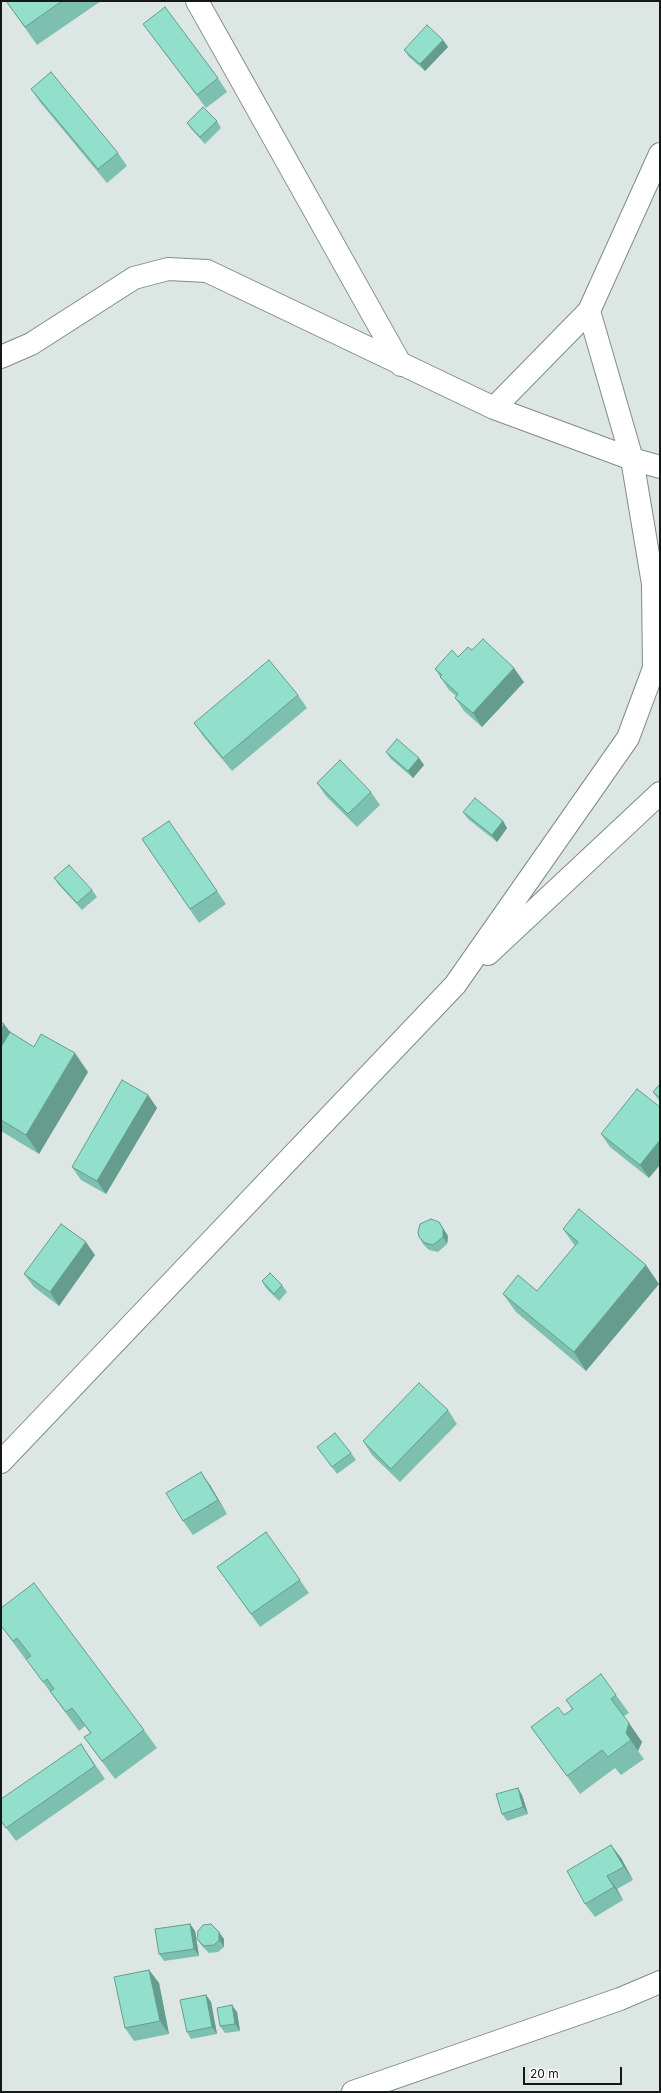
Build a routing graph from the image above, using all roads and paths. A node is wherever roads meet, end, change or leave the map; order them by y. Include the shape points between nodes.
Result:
1 (197, 1) edge
2 (660, 154) edge
3 (589, 311) junction
4 (1, 357) edge
5 (401, 364) junction
6 (494, 408) junction
7 (632, 459) junction
8 (660, 466) edge
9 (660, 793) edge
10 (455, 985) junction
11 (1, 1462) edge
12 (660, 1982) edge
13 (353, 2092) edge

1 - 5 street
2 - 3 street
3 - 6 street
3 - 7 street
4 - 5 street via 31,344 134,278 168,269 207,271
5 - 6 street
6 - 7 street
7 - 8 street
7 - 10 street via 653,584 654,668 628,738
9 - 10 street
10 - 11 street
12 - 13 street via 620,1999

